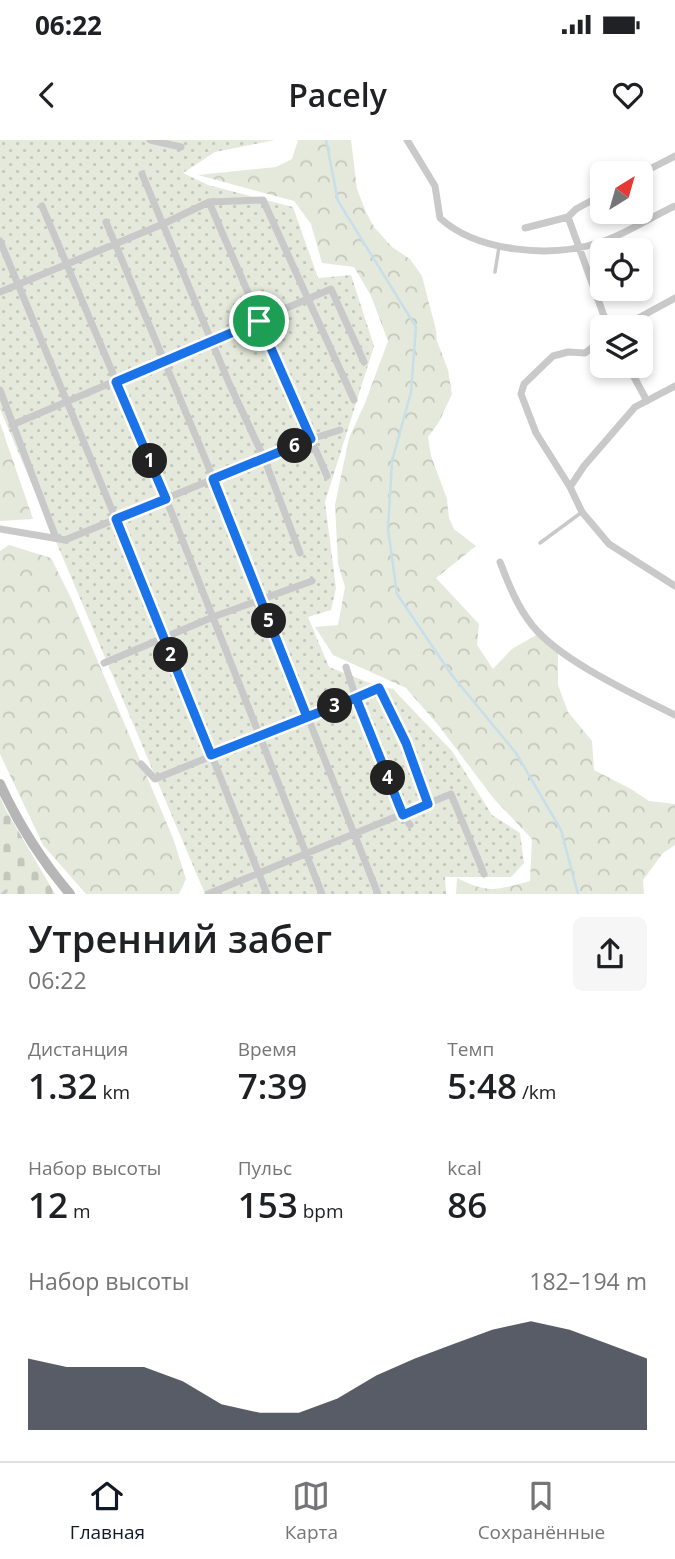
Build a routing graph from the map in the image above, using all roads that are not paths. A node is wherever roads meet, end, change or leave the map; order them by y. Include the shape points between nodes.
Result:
1 (150, 140) edge
2 (407, 140) edge
3 (181, 147) dead end
4 (675, 156) edge
5 (653, 167) edge
6 (142, 174) dead end
7 (590, 201) edge
8 (209, 202) junction
9 (42, 206) dead end
10 (675, 206) edge
11 (568, 217) junction
12 (106, 222) dead end
13 (163, 224) junction
14 (525, 228) dead end
15 (0, 241) edge
16 (116, 244) junction
17 (499, 245) junction
18 (580, 246) junction
19 (66, 264) junction
20 (495, 272) dead end
21 (18, 284) junction
22 (0, 292) edge
23 (675, 298) edge
24 (307, 300) junction
25 (603, 315) edge
26 (644, 315) edge
27 (259, 321) junction
28 (212, 341) junction
29 (590, 349) edge
30 (163, 360) junction
31 (365, 362) dead end
32 (635, 378) edge
33 (116, 382) junction
34 (675, 386) edge
35 (0, 390) edge
36 (354, 400) dead end
37 (68, 401) junction
38 (647, 401) junction
39 (12, 425) junction
40 (341, 430) dead end
41 (311, 439) junction
42 (264, 458) junction
43 (327, 476) dead end
44 (213, 479) junction
45 (570, 487) junction
46 (166, 499) junction
47 (582, 512) junction
48 (116, 519) junction
49 (0, 529) edge
50 (56, 538) junction
51 (540, 543) dead end
52 (300, 553) dead end
53 (500, 562) dead end
54 (312, 581) dead end
55 (675, 586) edge
56 (261, 601) junction
57 (213, 617) junction
58 (164, 638) junction
59 (103, 663) dead end
60 (346, 667) dead end
61 (356, 698) junction
62 (675, 715) edge
63 (307, 717) junction
64 (260, 736) junction
65 (211, 755) junction
66 (141, 764) dead end
67 (0, 784) edge
68 (428, 804) junction
69 (403, 815) junction
70 (410, 825) dead end
71 (355, 835) junction
72 (306, 854) junction
73 (259, 872) junction
74 (484, 874) dead end
75 (70, 894) edge
76 (208, 894) edge
77 (267, 894) edge
78 (322, 894) edge
79 (378, 894) edge

1 - 3 street
2 - 17 street via 435,186 440,218 453,230
4 - 5 street
6 - 13 street
7 - 11 street
8 - 13 street
8 - 24 street via 263,200
8 - 27 street
9 - 19 street
10 - 18 street via 598,243
11 - 14 street
11 - 18 street
12 - 16 street
13 - 16 street
13 - 28 street
15 - 21 street
16 - 19 street
16 - 30 street
17 - 18 street via 548,252
17 - 20 lane
18 - 25 street
19 - 21 street
19 - 33 street
21 - 22 street
21 - 37 street
23 - 26 street
24 - 27 street
24 - 31 street via 331,289
24 - 36 street
27 - 28 street
27 - 41 street
28 - 30 street
28 - 42 street
29 - 45 street via 553,356 524,384 521,394 536,433
30 - 33 street
30 - 44 street
32 - 38 street
33 - 37 street
33 - 46 street
34 - 38 street
35 - 39 street
37 - 39 street
37 - 48 street
38 - 45 street via 623,420
39 - 50 street
40 - 41 street
41 - 42 street
41 - 43 street
42 - 44 street
42 - 52 street
44 - 46 street
44 - 56 street
45 - 47 street
46 - 48 street
46 - 57 street
47 - 51 lane
47 - 55 street via 609,544
48 - 50 street via 65,540
48 - 58 street
49 - 50 street
53 - 62 street via 515,601 547,642 616,686
54 - 56 street
56 - 57 street
56 - 63 street
57 - 58 street
57 - 64 street
58 - 59 street
58 - 65 street
60 - 61 street
61 - 63 street
61 - 68 street via 379,688
61 - 69 street
63 - 64 street
63 - 71 street
64 - 65 street
64 - 72 street
65 - 66 street via 155,779
65 - 73 street
67 - 75 street via 51,872
68 - 69 street
68 - 74 street via 451,794
69 - 70 street
69 - 71 street
71 - 72 street
71 - 79 street
72 - 73 street
72 - 78 street
73 - 76 street
73 - 77 street

